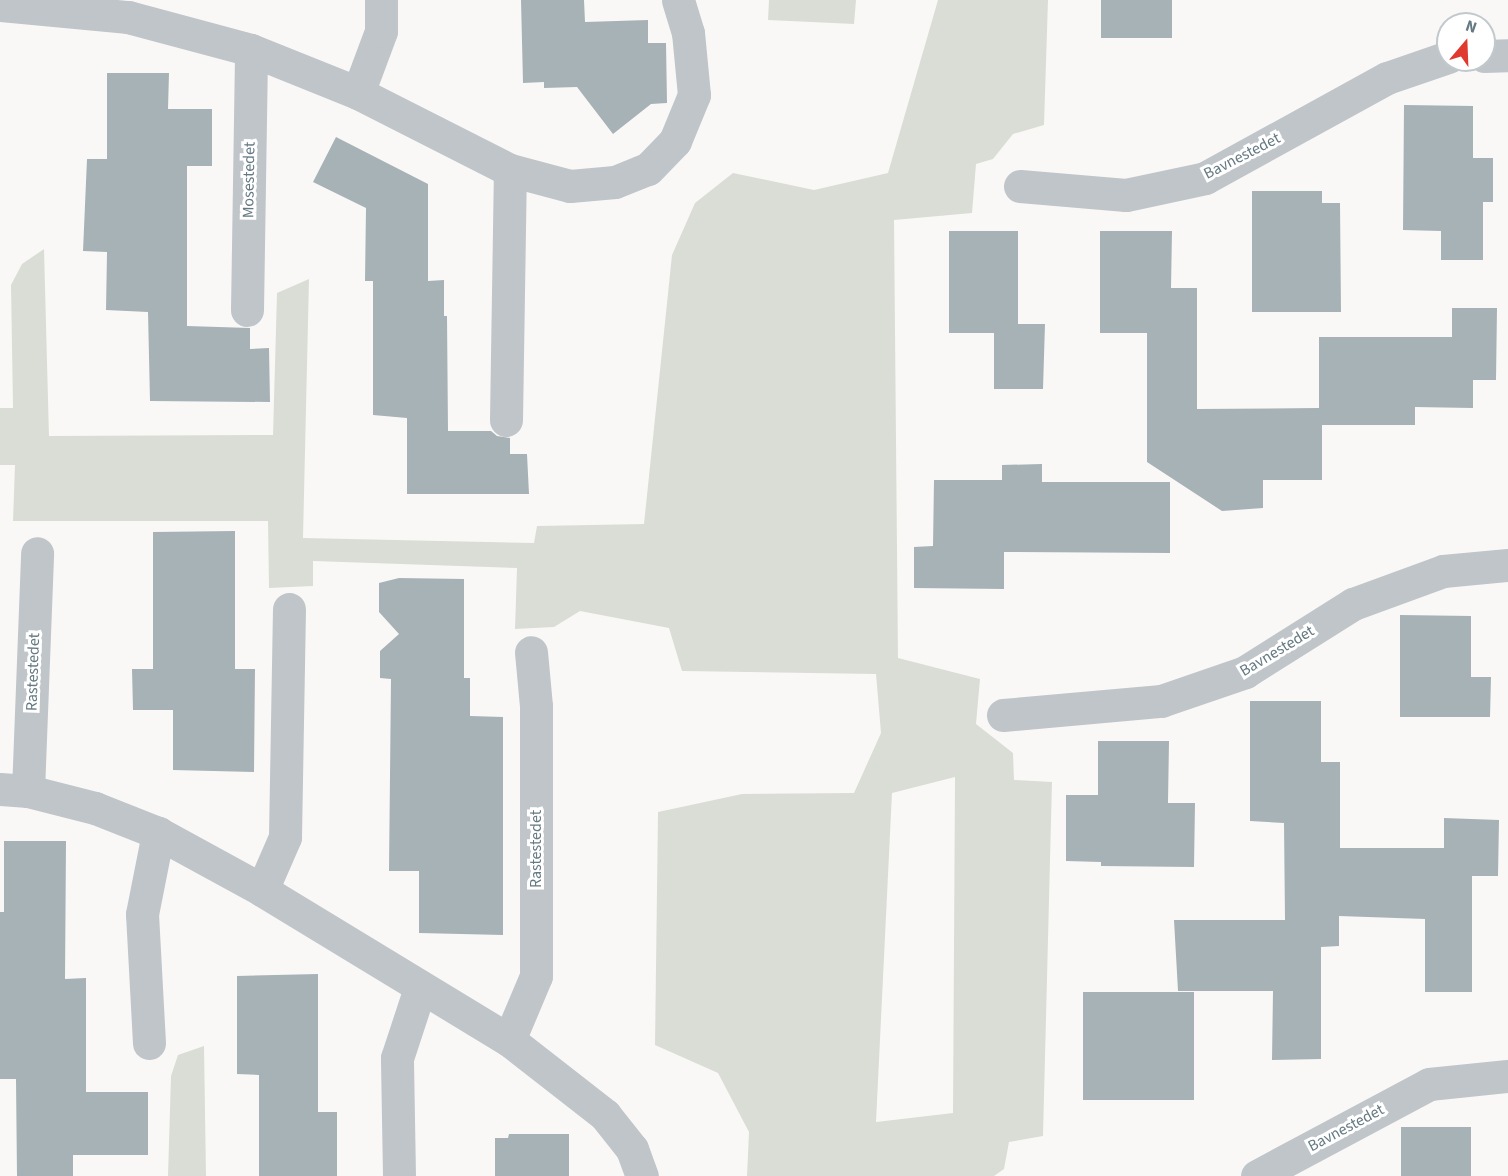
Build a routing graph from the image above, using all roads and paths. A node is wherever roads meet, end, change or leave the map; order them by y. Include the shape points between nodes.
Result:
1 (381, 0) edge
2 (678, 0) edge
3 (0, 5) edge
4 (128, 8) edge
5 (251, 50) junction
6 (1436, 61) edge
7 (358, 93) junction
8 (510, 170) junction
9 (1020, 186) dead end
10 (247, 310) dead end
11 (506, 420) dead end
12 (37, 553) dead end
13 (1508, 565) edge
14 (289, 609) dead end
15 (531, 652) dead end
16 (1003, 715) dead end
17 (14, 790) edge
18 (158, 833) junction
19 (262, 890) junction
20 (420, 988) junction
21 (509, 1040) junction
22 (149, 1043) dead end
23 (1508, 1076) edge
24 (399, 1176) edge
25 (642, 1176) edge
26 (1257, 1176) edge

1 - 7 street via 381,31
2 - 8 street via 688,33 694,95 675,141 655,162 648,169 615,182 570,186
3 - 4 street
4 - 5 street
5 - 7 street
5 - 10 street, Mosestedet
6 - 9 street, Bavnestedet via 1388,78 1205,178 1126,195
7 - 8 street
8 - 11 street
12 - 17 street, Rastestedet
13 - 16 street, Bavnestedet via 1443,571 1353,604 1245,672 1161,701
14 - 19 street via 285,837
15 - 21 street, Rastestedet via 536,706 536,976
17 - 18 street, Rastestedet via 95,808
18 - 19 street, Rastestedet
18 - 22 street via 142,914
19 - 20 street, Rastestedet
20 - 21 street, Rastestedet
20 - 24 street via 397,1058
21 - 25 street, Rastestedet via 605,1115 632,1149
23 - 26 street, Bavnestedet via 1429,1084

